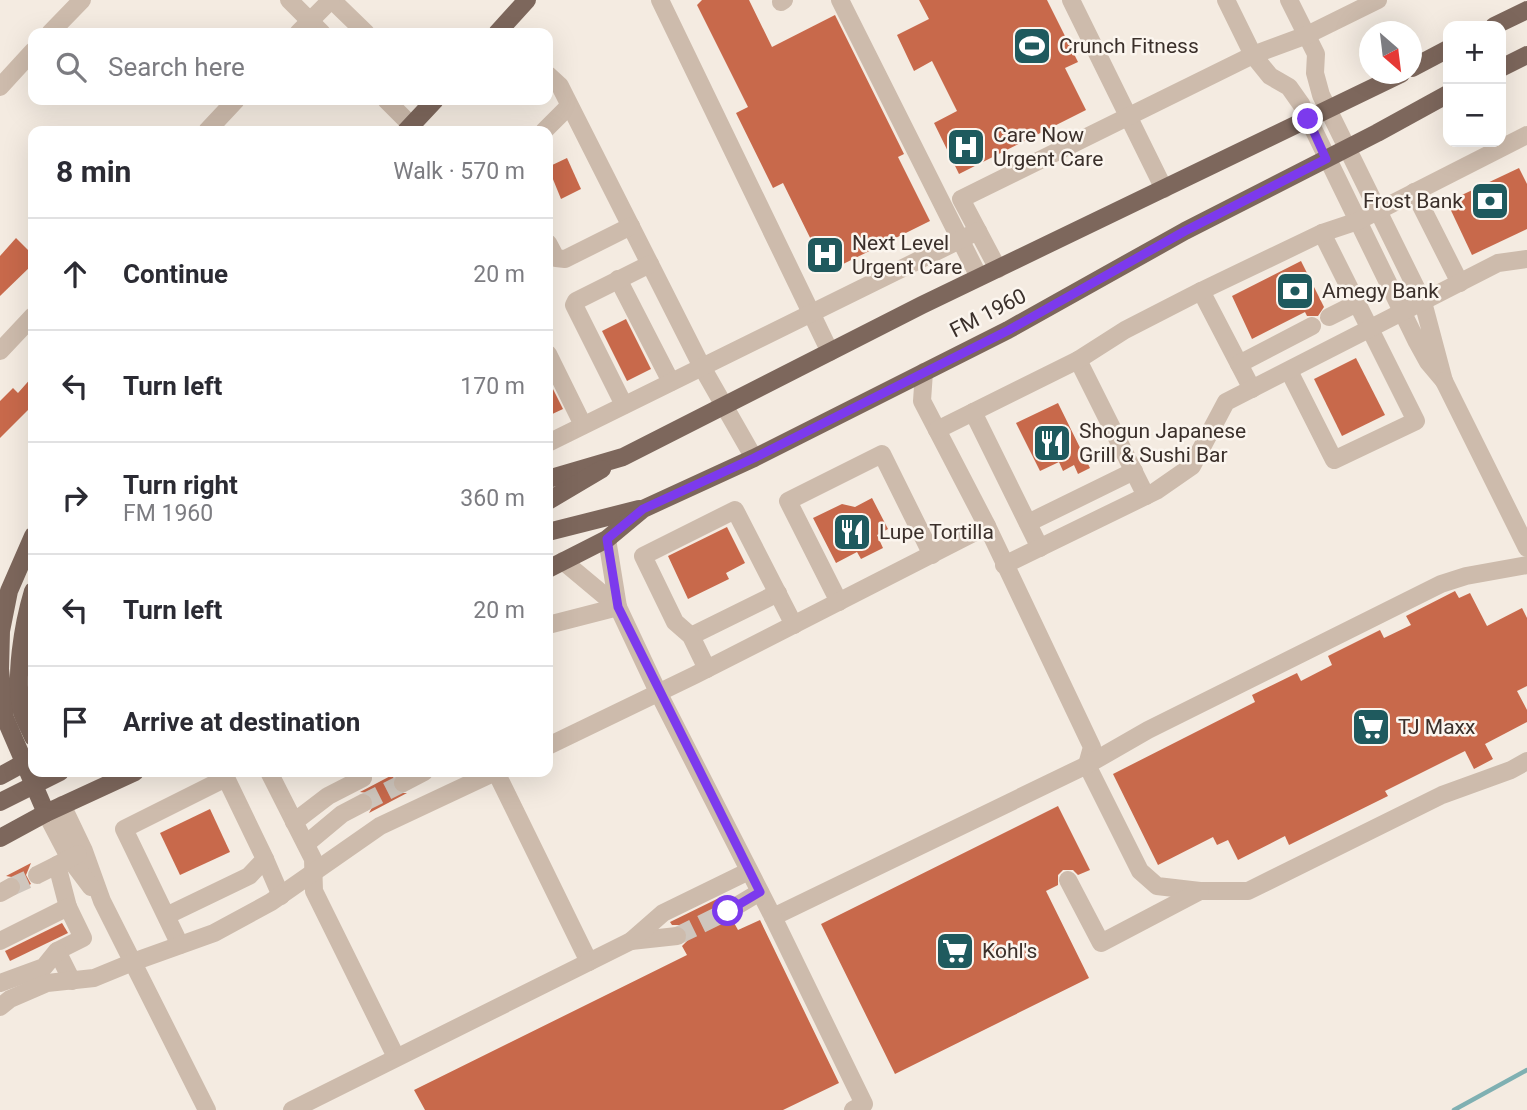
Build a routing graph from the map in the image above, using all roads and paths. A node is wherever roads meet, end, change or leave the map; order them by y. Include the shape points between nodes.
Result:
1 (82, 0) edge
2 (289, 0) edge
3 (331, 0) edge
4 (527, 0) edge
5 (660, 0) edge
6 (840, 0) edge
7 (1071, 0) edge
8 (1226, 0) edge
9 (1289, 0) edge
10 (1378, 0) edge
11 (1527, 10) edge
12 (1504, 21) edge
13 (55, 28) edge
14 (309, 28) edge
15 (311, 28) edge
16 (361, 28) edge
17 (503, 28) edge
18 (1307, 36) junction
19 (1443, 52) edge
20 (1253, 55) junction
21 (1527, 55) edge
22 (28, 56) edge
23 (1422, 63) edge
24 (1506, 66) edge
25 (553, 80) edge
26 (1381, 84) edge
27 (0, 87) edge
28 (1443, 97) edge
29 (231, 105) edge
30 (390, 105) edge
31 (430, 105) edge
32 (569, 106) junction
33 (1329, 110) junction
34 (1128, 118) junction
35 (1308, 119) junction
36 (212, 126) edge
37 (407, 126) edge
38 (411, 126) edge
39 (549, 126) edge
40 (1526, 139) edge
41 (1349, 148) junction
42 (1326, 159) junction
43 (1164, 189) junction
44 (1414, 192) junction
45 (1379, 210) junction
46 (1358, 221) junction
47 (631, 226) junction
48 (978, 231) junction
49 (1322, 233) junction
50 (959, 240) junction
51 (553, 252) edge
52 (1527, 258) edge
53 (650, 264) junction
54 (998, 269) junction
55 (979, 277) junction
56 (618, 279) junction
57 (1460, 283) junction
58 (1201, 291) junction
59 (1423, 302) junction
60 (1357, 303) junction
61 (1403, 312) junction
62 (810, 313) junction
63 (1329, 317) dead end
64 (28, 321) edge
65 (1312, 326) dead end
66 (1369, 329) junction
67 (0, 351) edge
68 (830, 352) junction
69 (1078, 360) junction
70 (553, 364) edge
71 (1239, 364) junction
72 (702, 367) junction
73 (1289, 371) junction
74 (924, 372) junction
75 (1444, 381) junction
76 (671, 382) junction
77 (895, 386) junction
78 (1252, 389) junction
79 (922, 401) junction
80 (624, 405) junction
81 (724, 407) junction
82 (973, 412) junction
83 (583, 425) junction
84 (937, 430) junction
85 (553, 440) edge
86 (623, 457) junction
87 (754, 458) junction
88 (1134, 471) junction
89 (553, 477) edge
90 (1146, 496) junction
91 (553, 498) edge
92 (643, 509) junction
93 (1028, 523) junction
94 (987, 526) junction
95 (553, 531) edge
96 (607, 539) junction
97 (28, 548) edge
98 (1040, 548) junction
99 (1527, 548) edge
100 (932, 555) junction
101 (556, 565) edge
102 (1004, 565) junction
103 (1527, 565) edge
104 (778, 593) junction
105 (839, 603) junction
106 (618, 607) junction
107 (2, 610) edge
108 (553, 624) edge
109 (794, 625) junction
110 (28, 627) edge
111 (691, 636) junction
112 (707, 669) junction
113 (658, 692) junction
114 (28, 709) edge
115 (3, 720) edge
116 (553, 744) edge
117 (28, 761) edge
118 (1527, 761) edge
119 (28, 764) edge
120 (1087, 765) junction
121 (0, 775) edge
122 (36, 777) edge
123 (49, 777) edge
124 (50, 777) edge
125 (124, 777) edge
126 (272, 777) edge
127 (362, 777) edge
128 (414, 777) edge
129 (485, 777) edge
130 (498, 777) edge
131 (403, 783) tunnel mouth
132 (0, 802) edge
133 (363, 803) tunnel mouth
134 (54, 809) junction
135 (294, 822) junction
136 (0, 838) edge
137 (306, 844) junction
138 (70, 858) junction
139 (265, 859) junction
140 (749, 871) junction
141 (37, 875) tunnel mouth
142 (312, 875) junction
143 (1068, 880) dead end
144 (1200, 891) junction
145 (760, 892) junction
146 (281, 896) junction
147 (68, 906) junction
148 (728, 911) tunnel mouth
149 (166, 916) junction
150 (773, 916) junction
151 (677, 936) tunnel mouth
152 (0, 940) edge
153 (631, 941) junction
154 (180, 945) junction
155 (57, 951) junction
156 (133, 961) junction
157 (589, 962) junction
158 (2, 977) edge
159 (72, 981) junction
160 (5, 1003) edge
161 (396, 1057) junction
162 (207, 1110) edge
163 (292, 1110) edge
164 (853, 1110) edge

1 - 13 street
2 - 14 street
3 - 15 street
3 - 16 street
4 - 17 main road
5 - 62 street
6 - 50 street
7 - 34 street
8 - 20 street
9 - 18 street
10 - 18 street
11 - 12 main road
18 - 20 street
18 - 33 street
19 - 23 main road
20 - 34 street
20 - 35 street via 1270,76 1289,87
21 - 24 main road
22 - 27 street
25 - 32 street
26 - 33 main road, FM 1960 / FM 1960
28 - 41 main road, FM 1960 / FM 1960
29 - 36 street
30 - 37 street
31 - 38 main road
32 - 39 street
32 - 47 street
33 - 35 main road, FM 1960 / FM 1960
33 - 41 street
34 - 43 street
34 - 48 street via 961,199
35 - 42 street
35 - 43 main road, FM 1960 / FM 1960
40 - 44 street
41 - 42 main road, FM 1960 / FM 1960
41 - 45 street
42 - 46 street
42 - 74 main road, FM 1960 / FM 1960
43 - 54 main road, FM 1960 / FM 1960
44 - 45 street
44 - 57 street
45 - 46 street
45 - 59 street
46 - 49 street
46 - 61 street
47 - 51 street via 565,259
47 - 53 street
48 - 50 street
48 - 54 street
49 - 58 street
49 - 60 street
50 - 55 street
50 - 62 street
52 - 57 street via 1498,263
53 - 56 street
53 - 72 street
54 - 55 main road, FM 1960 / FM 1960
55 - 68 main road, FM 1960 / FM 1960
56 - 76 street
56 - 80 street via 574,305
57 - 59 street
58 - 69 street
58 - 71 street
59 - 61 street
59 - 75 street
60 - 63 street
60 - 66 street
61 - 66 street
61 - 75 street via 1428,362
62 - 68 street
62 - 72 street
64 - 67 street
65 - 71 street
66 - 73 street
66 - 73 street via 1416,421 1334,460
68 - 81 main road, FM 1960 / FM 1960
69 - 82 street
69 - 88 street
70 - 83 street
71 - 78 street
72 - 76 street
72 - 81 street
73 - 78 street
74 - 77 main road, FM 1960 / FM 1960
74 - 79 street
75 - 99 street
76 - 80 street
77 - 79 street
77 - 87 main road, FM 1960 / FM 1960
78 - 90 street via 1226,402 1192,466
79 - 84 street
80 - 83 street
81 - 86 main road, FM 1960 / FM 1960
81 - 87 street
82 - 84 street
82 - 93 street
83 - 85 street
84 - 94 street
86 - 89 main road, FM 1960 / FM 1960
86 - 91 main road
87 - 92 main road, FM 1960 / FM 1960
88 - 90 street
88 - 93 street
90 - 98 street
92 - 95 main road
92 - 96 main road, FM 1960 / FM 1960
93 - 98 street
94 - 100 street
94 - 102 street
96 - 101 main road, FM 1960 / FM 1960
96 - 106 street
97 - 107 main road
98 - 102 street
100 - 105 street
100 - 105 street via 882,454 788,501
101 - 106 street
102 - 120 street via 1092,747
103 - 120 street via 1441,584
104 - 109 street
104 - 111 street
104 - 111 street via 735,510 643,556 675,622
105 - 109 street
106 - 108 street
106 - 113 street
107 - 115 main road
109 - 112 street
110 - 114 main road via 22,642 20,686
111 - 112 street
112 - 113 street
113 - 116 street
113 - 140 street
114 - 115 main road
115 - 119 main road
117 - 121 main road, bridge
118 - 144 street via 1441,795 1248,891
120 - 144 street via 1140,871 1157,887
120 - 150 street
122 - 134 main road
123 - 134 main road
124 - 132 main road, bridge
125 - 134 main road
126 - 135 street
127 - 135 street
128 - 131 street
129 - 142 street via 380,825
130 - 157 street
133 - 137 street
134 - 136 main road
134 - 138 street
135 - 137 street
137 - 142 street via 313,859
138 - 141 street
138 - 147 street
138 - 156 street via 102,901
139 - 146 street
139 - 149 street via 249,876
139 - 149 street via 226,778 124,829
140 - 145 street
140 - 153 street via 663,913
142 - 146 street
142 - 161 street via 314,891
143 - 144 street via 1101,943
145 - 148 street
145 - 150 street
146 - 154 street via 214,933
147 - 152 street
147 - 155 street via 83,938
149 - 154 street
150 - 164 street via 864,1104
151 - 153 street
153 - 157 street
154 - 156 street
155 - 158 street via 44,967
155 - 159 street
156 - 159 street via 94,978
156 - 162 street
157 - 161 street
158 - 160 street
159 - 160 street via 47,983
161 - 163 street

